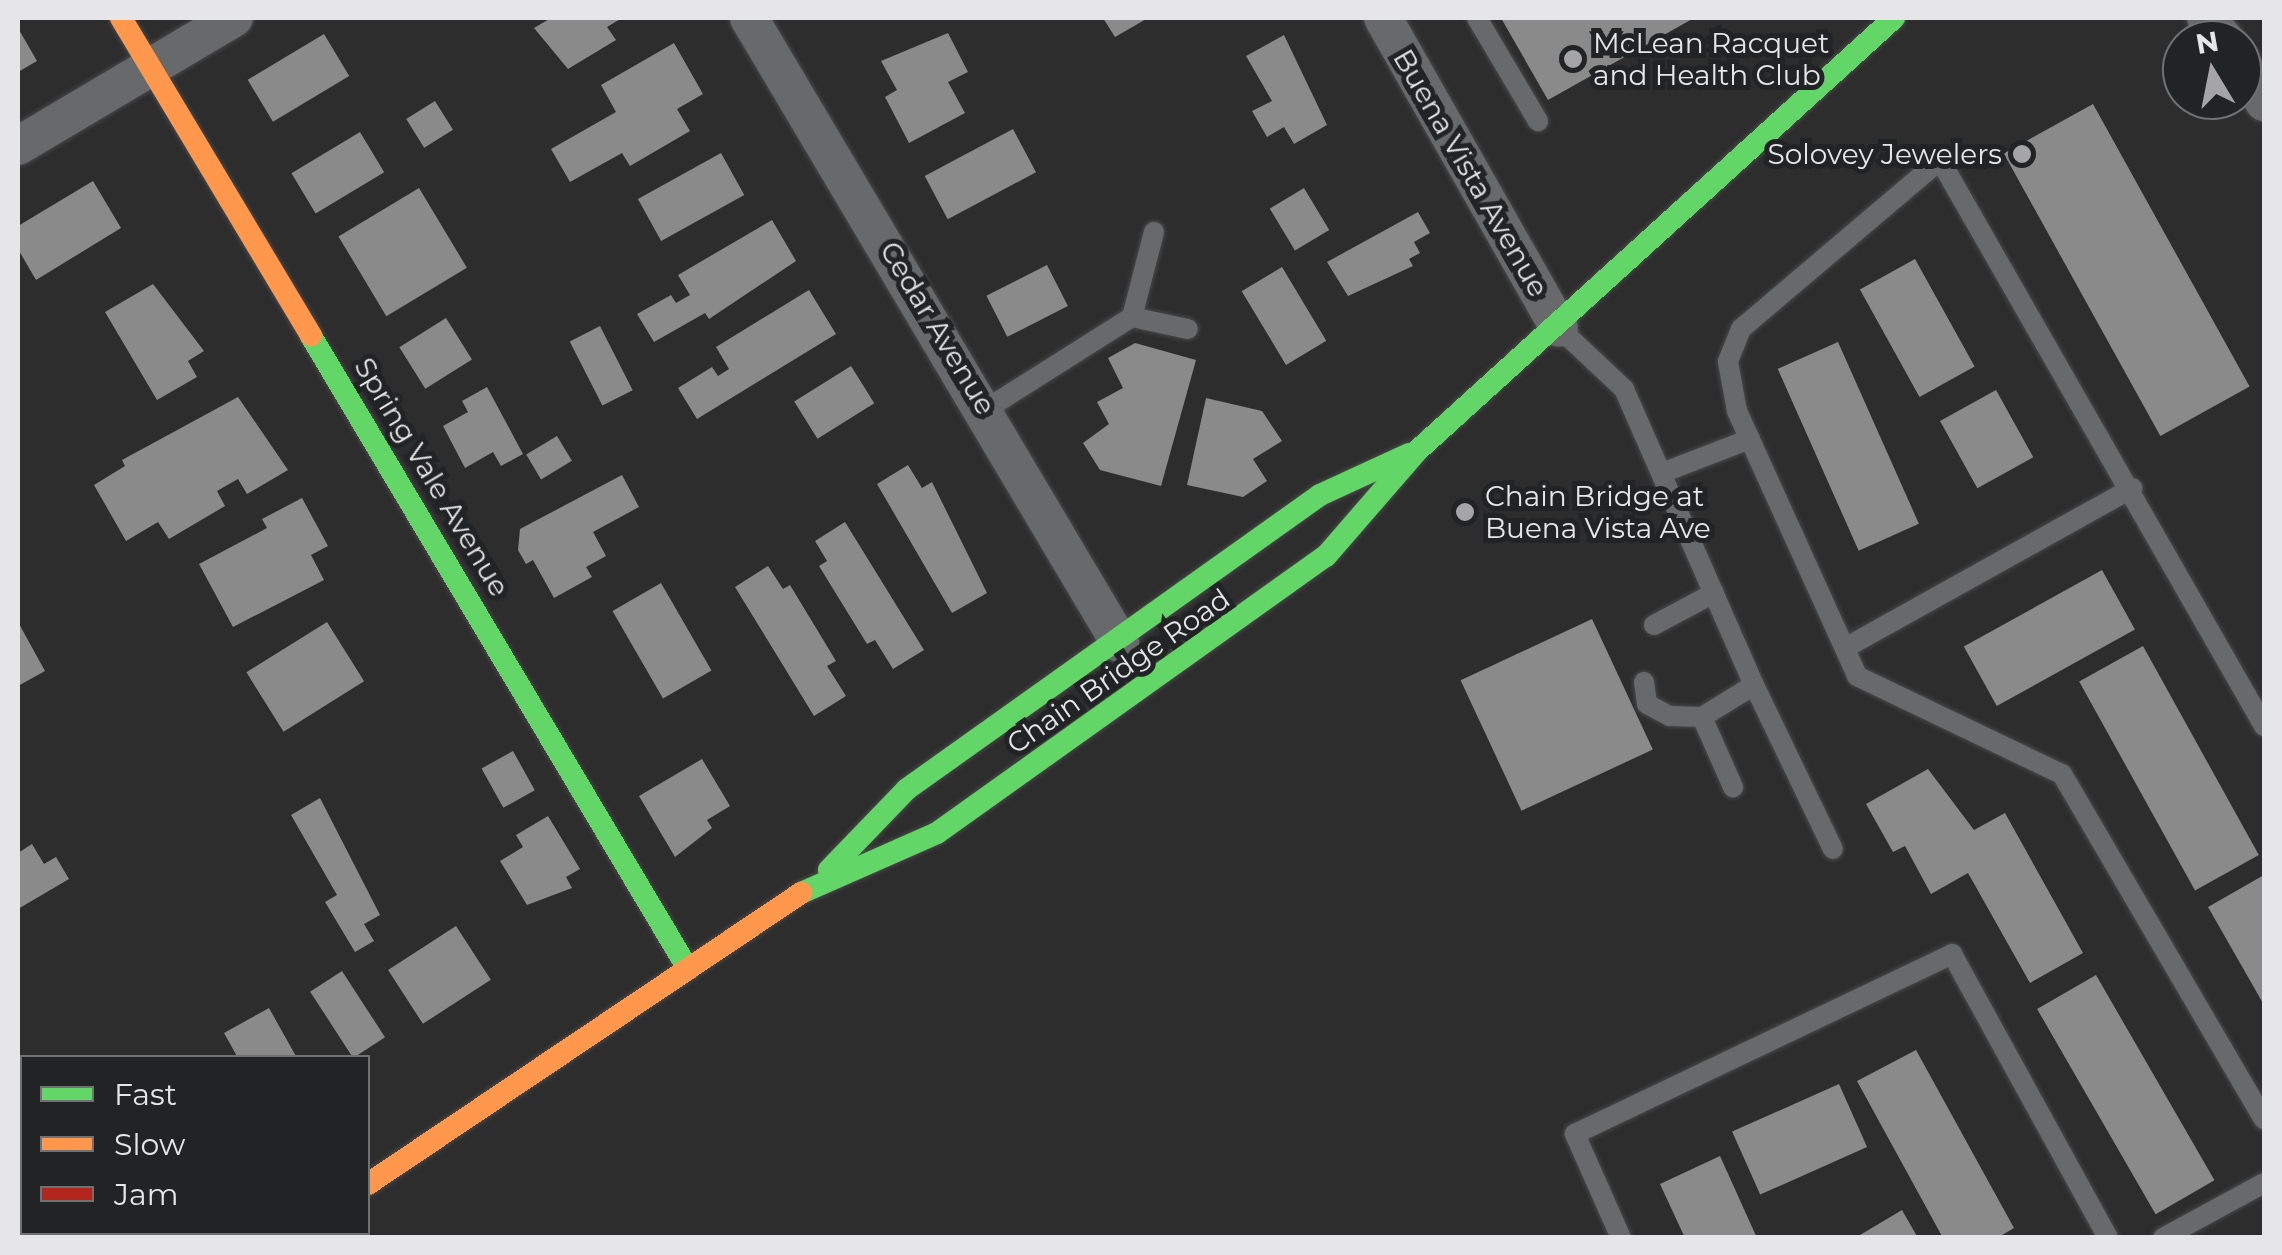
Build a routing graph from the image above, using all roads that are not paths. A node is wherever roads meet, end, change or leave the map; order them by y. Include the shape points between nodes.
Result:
1 (121, 18) edge
2 (234, 18) edge
3 (749, 18) edge
4 (1383, 18) edge
5 (1477, 18) edge
6 (1883, 22) edge
7 (152, 66) junction
8 (1538, 121) dead end
9 (18, 146) edge
10 (1154, 232) dead end
11 (1132, 317) junction
12 (1188, 328) dead end
13 (1559, 328) junction
14 (988, 408) junction
15 (1750, 439) junction
16 (1417, 451) junction
17 (1666, 471) junction
18 (2132, 488) junction
19 (1714, 593) junction
20 (1654, 625) dead end
21 (1120, 642) junction
22 (1844, 648) junction
23 (1644, 682) dead end
24 (1754, 685) junction
25 (1702, 717) junction
26 (2264, 726) edge
27 (1733, 786) dead end
28 (1833, 849) dead end
29 (814, 885) junction
30 (688, 969) junction
31 (2264, 1119) edge
32 (370, 1183) edge
33 (2264, 1183) edge
34 (1621, 1238) edge
35 (2108, 1238) edge
36 (2163, 1238) edge

1 - 7 main road, Spring Vale Avenue
2 - 7 street
3 - 14 street, Cedar Avenue
4 - 13 street, Buena Vista Avenue
5 - 8 lane
6 - 13 main road, Chain Bridge Road
7 - 9 street
7 - 30 main road, Spring Vale Avenue
10 - 11 lane
11 - 12 lane
11 - 14 lane
13 - 16 main road, Chain Bridge Road
13 - 17 lane via 1624,389
14 - 21 street, Cedar Avenue
15 - 17 lane
15 - 18 lane via 1728,362 1740,330 1940,160
15 - 22 lane
16 - 21 main road, Chain Bridge Road via 1320,494
16 - 29 main road, Chain Bridge Road via 1349,536 1169,675 937,833
17 - 19 lane
18 - 22 lane
18 - 26 lane
19 - 20 lane
19 - 24 lane
21 - 29 main road, Chain Bridge Road via 907,788
22 - 31 lane via 1858,676 2062,774
23 - 25 lane via 1648,704 1670,716
24 - 25 lane
24 - 28 lane
25 - 27 lane
29 - 30 main road, Chain Bridge Road
30 - 32 main road, Chain Bridge Road
33 - 36 lane
34 - 35 lane via 1575,1134 1952,954

